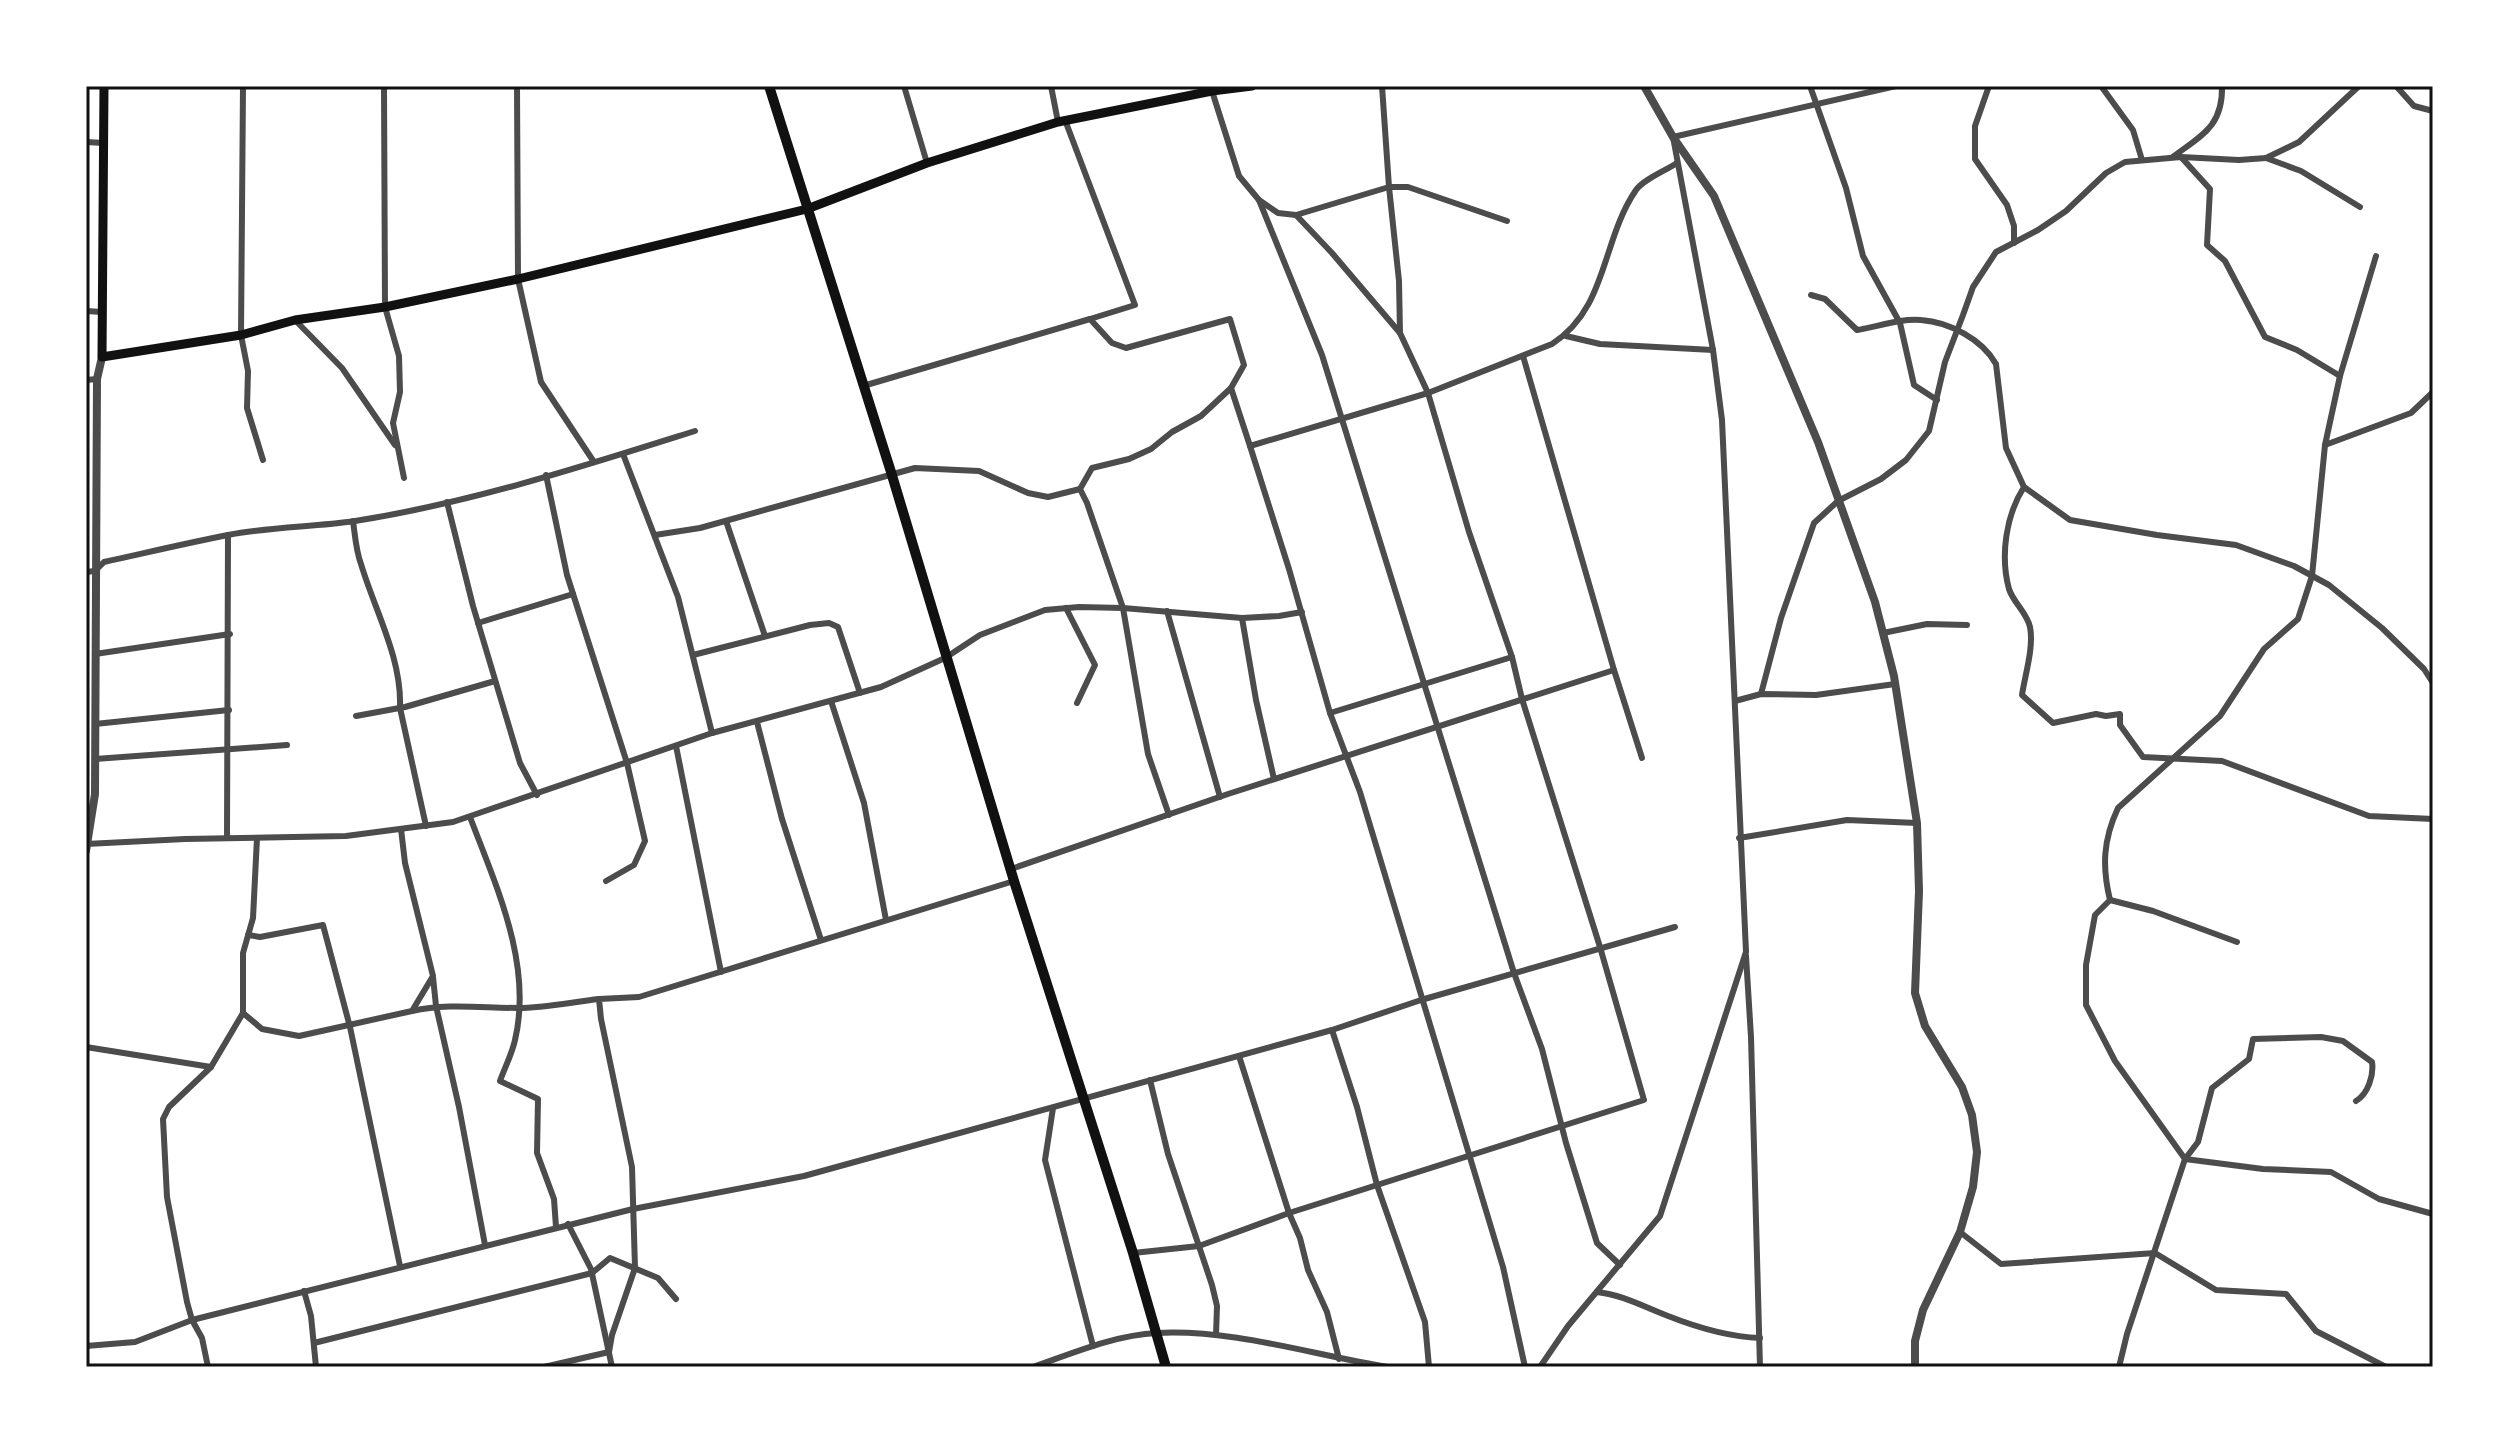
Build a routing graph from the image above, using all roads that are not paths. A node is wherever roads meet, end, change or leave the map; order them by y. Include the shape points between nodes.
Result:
1 (104, 86) edge
2 (243, 86) edge
3 (384, 86) edge
4 (517, 86) edge
5 (769, 86) edge
6 (904, 86) edge
7 (1051, 86) edge
8 (1252, 86) edge
9 (1382, 86) edge
10 (1644, 86) edge
11 (1810, 86) edge
12 (1896, 86) edge
13 (1989, 86) edge
14 (2101, 86) edge
15 (2222, 86) edge
16 (2359, 86) edge
17 (2396, 86) edge
18 (1217, 88) edge
19 (1816, 105) junction
20 (2433, 111) edge
21 (1062, 121) junction
22 (1673, 137) junction
23 (86, 142) edge
24 (104, 143) junction
25 (2181, 157) junction
26 (2171, 158) junction
27 (2266, 158) junction
28 (2142, 160) junction
29 (927, 163) junction
30 (1677, 163) junction
31 (1389, 187) junction
32 (1259, 200) junction
33 (2360, 207) dead end
34 (807, 209) junction
35 (1296, 215) junction
36 (1507, 221) dead end
37 (2014, 243) junction
38 (2376, 256) dead end
39 (518, 279) junction
40 (1811, 295) dead end
41 (385, 307) junction
42 (86, 311) edge
43 (103, 312) junction
44 (1090, 319) junction
45 (295, 320) junction
46 (1900, 323) junction
47 (1958, 329) junction
48 (1400, 333) junction
49 (241, 335) junction
50 (1566, 336) junction
51 (1713, 350) junction
52 (1523, 356) junction
53 (102, 357) junction
54 (2340, 376) junction
55 (97, 379) junction
56 (86, 380) edge
57 (863, 386) junction
58 (1231, 388) junction
59 (2433, 392) edge
60 (1428, 393) junction
61 (1937, 400) junction
62 (1343, 417) junction
63 (695, 431) dead end
64 (396, 445) junction
65 (2325, 445) junction
66 (1250, 446) junction
67 (623, 454) junction
68 (263, 460) dead end
69 (594, 462) junction
70 (891, 472) junction
71 (546, 475) junction
72 (404, 478) dead end
73 (2024, 487) junction
74 (1080, 489) junction
75 (1838, 501) junction
76 (447, 502) junction
77 (353, 521) junction
78 (726, 521) junction
79 (228, 535) junction
80 (655, 535) junction
81 (90, 572) edge
82 (2312, 576) junction
83 (573, 594) junction
84 (1066, 608) junction
85 (1123, 608) junction
86 (1167, 611) junction
87 (1302, 612) junction
88 (1242, 618) junction
89 (478, 623) junction
90 (1967, 625) dead end
91 (1883, 633) junction
92 (230, 634) junction
93 (765, 636) junction
94 (95, 654) junction
95 (693, 655) junction
96 (1512, 657) junction
97 (945, 658) junction
98 (1614, 670) junction
99 (495, 681) junction
100 (2433, 683) edge
101 (1895, 684) junction
102 (1424, 685) junction
103 (860, 693) junction
104 (1761, 694) junction
105 (1522, 699) junction
106 (831, 701) junction
107 (1735, 701) junction
108 (1077, 703) dead end
109 (400, 708) junction
110 (229, 710) junction
111 (1330, 713) junction
112 (356, 716) dead end
113 (757, 722) junction
114 (95, 724) junction
115 (1438, 727) junction
116 (712, 733) junction
117 (287, 745) dead end
118 (676, 746) junction
119 (228, 749) junction
120 (1347, 756) junction
121 (2175, 757) junction
122 (1642, 758) dead end
123 (95, 759) junction
124 (627, 763) junction
125 (1274, 779) junction
126 (537, 795) junction
127 (1220, 797) junction
128 (1169, 815) junction
129 (470, 817) junction
130 (2433, 819) edge
131 (1917, 823) junction
132 (426, 826) junction
133 (401, 829) junction
134 (227, 838) junction
135 (257, 838) junction
136 (1739, 838) junction
137 (87, 846) edge
138 (1011, 869) junction
139 (606, 881) dead end
140 (1014, 881) junction
141 (2110, 900) junction
142 (886, 920) junction
143 (1675, 927) dead end
144 (248, 935) junction
145 (821, 940) junction
146 (2237, 942) dead end
147 (1600, 947) junction
148 (1746, 952) junction
149 (721, 972) junction
150 (1514, 973) junction
151 (433, 976) junction
152 (599, 999) junction
153 (1421, 1000) junction
154 (436, 1006) junction
155 (519, 1008) junction
156 (412, 1011) junction
157 (243, 1013) junction
158 (350, 1027) junction
159 (1332, 1030) junction
160 (86, 1047) edge
161 (1239, 1056) junction
162 (211, 1067) junction
163 (1150, 1080) junction
164 (1085, 1100) junction
165 (2356, 1101) dead end
166 (1053, 1108) junction
167 (1563, 1128) junction
168 (1469, 1157) junction
169 (2185, 1159) junction
170 (1377, 1185) junction
171 (633, 1209) junction
172 (1289, 1213) junction
173 (2433, 1214) edge
174 (568, 1224) junction
175 (556, 1227) junction
176 (1960, 1232) junction
177 (485, 1245) junction
178 (1199, 1246) junction
179 (1133, 1253) junction
180 (2155, 1253) junction
181 (1620, 1265) junction
182 (400, 1266) junction
183 (635, 1268) junction
184 (592, 1273) junction
185 (304, 1291) junction
186 (1597, 1292) junction
187 (676, 1299) dead end
188 (192, 1320) junction
189 (1155, 1333) junction
190 (1216, 1335) junction
191 (1760, 1338) junction
192 (314, 1343) junction
193 (86, 1346) edge
194 (1093, 1346) junction
195 (609, 1352) junction
196 (1339, 1359) junction
197 (208, 1367) edge
198 (316, 1367) edge
199 (544, 1367) edge
200 (612, 1367) edge
201 (1033, 1367) edge
202 (1166, 1367) edge
203 (1388, 1367) edge
204 (1429, 1367) edge
205 (1525, 1367) edge
206 (1540, 1367) edge
207 (1760, 1367) edge
208 (1915, 1367) edge
209 (2119, 1367) edge
210 (2386, 1367) edge

1 - 24 main road
2 - 49 street
3 - 41 street
4 - 39 street
5 - 34 main road
6 - 29 street
7 - 21 street
8 - 18 main road
9 - 31 street
10 - 22 street
11 - 19 street
12 - 19 street
13 - 37 street via 1975,126 1975,159 2007,205
14 - 28 street via 2133,130
15 - 26 street via 2212,128
16 - 27 street via 2299,142
17 - 20 street via 2414,106
18 - 21 main road
18 - 32 street via 1239,176
19 - 22 street
19 - 46 street via 1863,256
21 - 29 main road
21 - 44 street via 1135,305
22 - 30 street
22 - 75 street via 1714,196
23 - 24 street
24 - 43 main road
25 - 26 street
25 - 27 street
25 - 54 street via 2210,189 2207,245 2225,261 2265,337
26 - 28 street
27 - 33 street via 2301,171
28 - 37 street via 2106,173 2066,211
29 - 34 main road
30 - 50 street via 1637,188 1590,307
30 - 51 street
31 - 35 street
31 - 36 street via 1408,187
31 - 48 street
32 - 35 street via 1278,213
32 - 62 street
34 - 39 main road
34 - 57 main road
35 - 48 street
37 - 47 street via 1996,252 1973,287
38 - 54 street
39 - 41 main road
39 - 69 street via 541,382
40 - 46 street via 1825,299 1857,330
41 - 45 main road
41 - 64 street via 399,356
42 - 43 street
43 - 53 main road
44 - 57 street
44 - 58 street via 1112,343 1126,348 1230,319 1244,365
45 - 49 main road
45 - 64 street via 342,368
46 - 47 street via 1920,320
46 - 61 street via 1914,385
47 - 61 street
47 - 73 street via 1996,364 2006,448
48 - 60 street
49 - 53 main road
49 - 68 street via 248,371 247,408
50 - 51 street via 1600,344
50 - 52 street
51 - 107 street via 1722,420
52 - 60 street
52 - 98 street
53 - 55 street
54 - 65 street
55 - 56 street
55 - 81 street
57 - 70 main road
58 - 66 street
58 - 74 street via 1201,416 1151,449 1092,468
59 - 65 street via 2411,413
60 - 62 street
60 - 96 street
61 - 75 street via 1929,431 1906,460
62 - 66 street
62 - 102 street
63 - 67 street
64 - 72 street
65 - 82 street
66 - 87 street
67 - 69 street
67 - 80 street
69 - 71 street
70 - 74 street via 979,471 1048,497
70 - 78 street
70 - 97 main road
71 - 76 street
71 - 83 street
73 - 82 street via 2070,520 2236,545
73 - 121 street via 2006,535 2009,590 2030,626 2022,695 2053,723 2120,714 2120,725 2143,757
74 - 85 street
75 - 91 street
75 - 104 street via 1814,523 1806,542
76 - 77 street
76 - 89 street
77 - 79 street
77 - 109 street via 360,563 401,689
78 - 80 street
78 - 93 street
79 - 81 street via 104,562
79 - 92 street
80 - 95 street
81 - 94 street
82 - 100 street via 2382,628
82 - 121 street via 2298,619 2264,649 2220,716
83 - 89 street
83 - 124 street
84 - 85 street
84 - 97 street via 1045,610 980,635
84 - 108 street via 1095,665
85 - 86 street
85 - 128 street via 1148,754
86 - 88 street
86 - 127 street
87 - 88 street
87 - 111 street
88 - 125 street
89 - 99 street
90 - 91 street via 1927,624
91 - 101 street
92 - 94 street
92 - 110 street
93 - 95 street
93 - 103 street via 810,625 838,627
94 - 114 street
95 - 116 street
96 - 102 street
96 - 105 street
97 - 103 street
97 - 138 main road
98 - 105 street
98 - 122 street
99 - 109 street
99 - 126 street via 520,763
101 - 104 street via 1816,695
101 - 131 street
102 - 111 street
102 - 115 street
103 - 106 street
104 - 107 street
105 - 115 street
105 - 147 street
106 - 113 street
106 - 142 street via 864,803
107 - 136 street
109 - 112 street
109 - 132 street
110 - 114 street
110 - 119 street
111 - 120 street
113 - 116 street
113 - 145 street
114 - 123 street
115 - 120 street
115 - 150 street
116 - 118 street
117 - 119 street
118 - 124 street
118 - 149 street
119 - 123 street
119 - 134 street
120 - 125 street
120 - 153 street
121 - 130 street via 2222,761 2369,816
121 - 141 street via 2118,808 2109,827 2104,876
123 - 137 street
124 - 126 street
124 - 139 street via 645,841 634,865
125 - 127 street
126 - 129 street
127 - 128 street
128 - 138 street
129 - 132 street
129 - 155 street via 511,936
131 - 136 street via 1847,820
131 - 176 street via 1915,993 1925,1026 1962,1087 1977,1152
132 - 133 street
133 - 135 street
133 - 151 street
134 - 135 street
134 - 137 street
135 - 144 street
136 - 148 street
138 - 140 main road
140 - 142 street
140 - 164 main road
141 - 146 street
141 - 169 street via 2095,915 2086,1005 2115,1061
142 - 145 street
143 - 147 street
144 - 157 street
144 - 158 street via 323,925
145 - 149 street
147 - 150 street
147 - 167 street via 1644,1100
148 - 181 street via 1660,1216
148 - 191 street
149 - 152 street via 639,997
150 - 153 street
150 - 167 street
151 - 154 street
151 - 156 street
152 - 155 street
152 - 171 street via 632,1167
153 - 159 street
153 - 168 street
154 - 155 street
154 - 156 street
154 - 177 street
155 - 175 street via 515,1040 500,1081 538,1099 537,1153 554,1199
156 - 158 street
157 - 158 street via 262,1029 299,1036
157 - 162 street
158 - 182 street
159 - 161 street
159 - 170 street
160 - 162 street
161 - 163 street
161 - 172 street
162 - 188 street via 163,1119 167,1197
163 - 164 street
163 - 178 street
164 - 166 street
164 - 179 main road
165 - 169 street via 2374,1072 2372,1062 2343,1041 2253,1039 2249,1059 2212,1088 2198,1142
166 - 171 street via 804,1176
166 - 194 street via 1045,1160
167 - 168 street
167 - 181 street via 1597,1243
168 - 170 street
168 - 205 street via 1503,1267
169 - 173 street via 2331,1172 2379,1199
169 - 180 street
170 - 172 street
170 - 204 street via 1425,1322
171 - 174 street
171 - 183 street
172 - 178 street
172 - 196 street
174 - 175 street
174 - 184 street
175 - 177 street
176 - 180 street via 2001,1264
176 - 208 street via 1923,1310
177 - 182 street
178 - 179 street
178 - 190 street via 1217,1306
179 - 189 main road
180 - 209 street
180 - 210 street via 2216,1290 2286,1294 2316,1331
181 - 186 street
182 - 185 street
183 - 184 street via 610,1258
183 - 187 street via 658,1278
183 - 195 street
184 - 192 street
184 - 195 street
185 - 188 street
185 - 192 street
186 - 191 street via 1696,1326
186 - 206 street
188 - 193 street via 135,1342
188 - 197 street
189 - 190 street
189 - 194 street
189 - 202 main road
190 - 196 street
191 - 207 street
192 - 198 street
194 - 201 street
195 - 199 street
195 - 200 street
196 - 203 street

